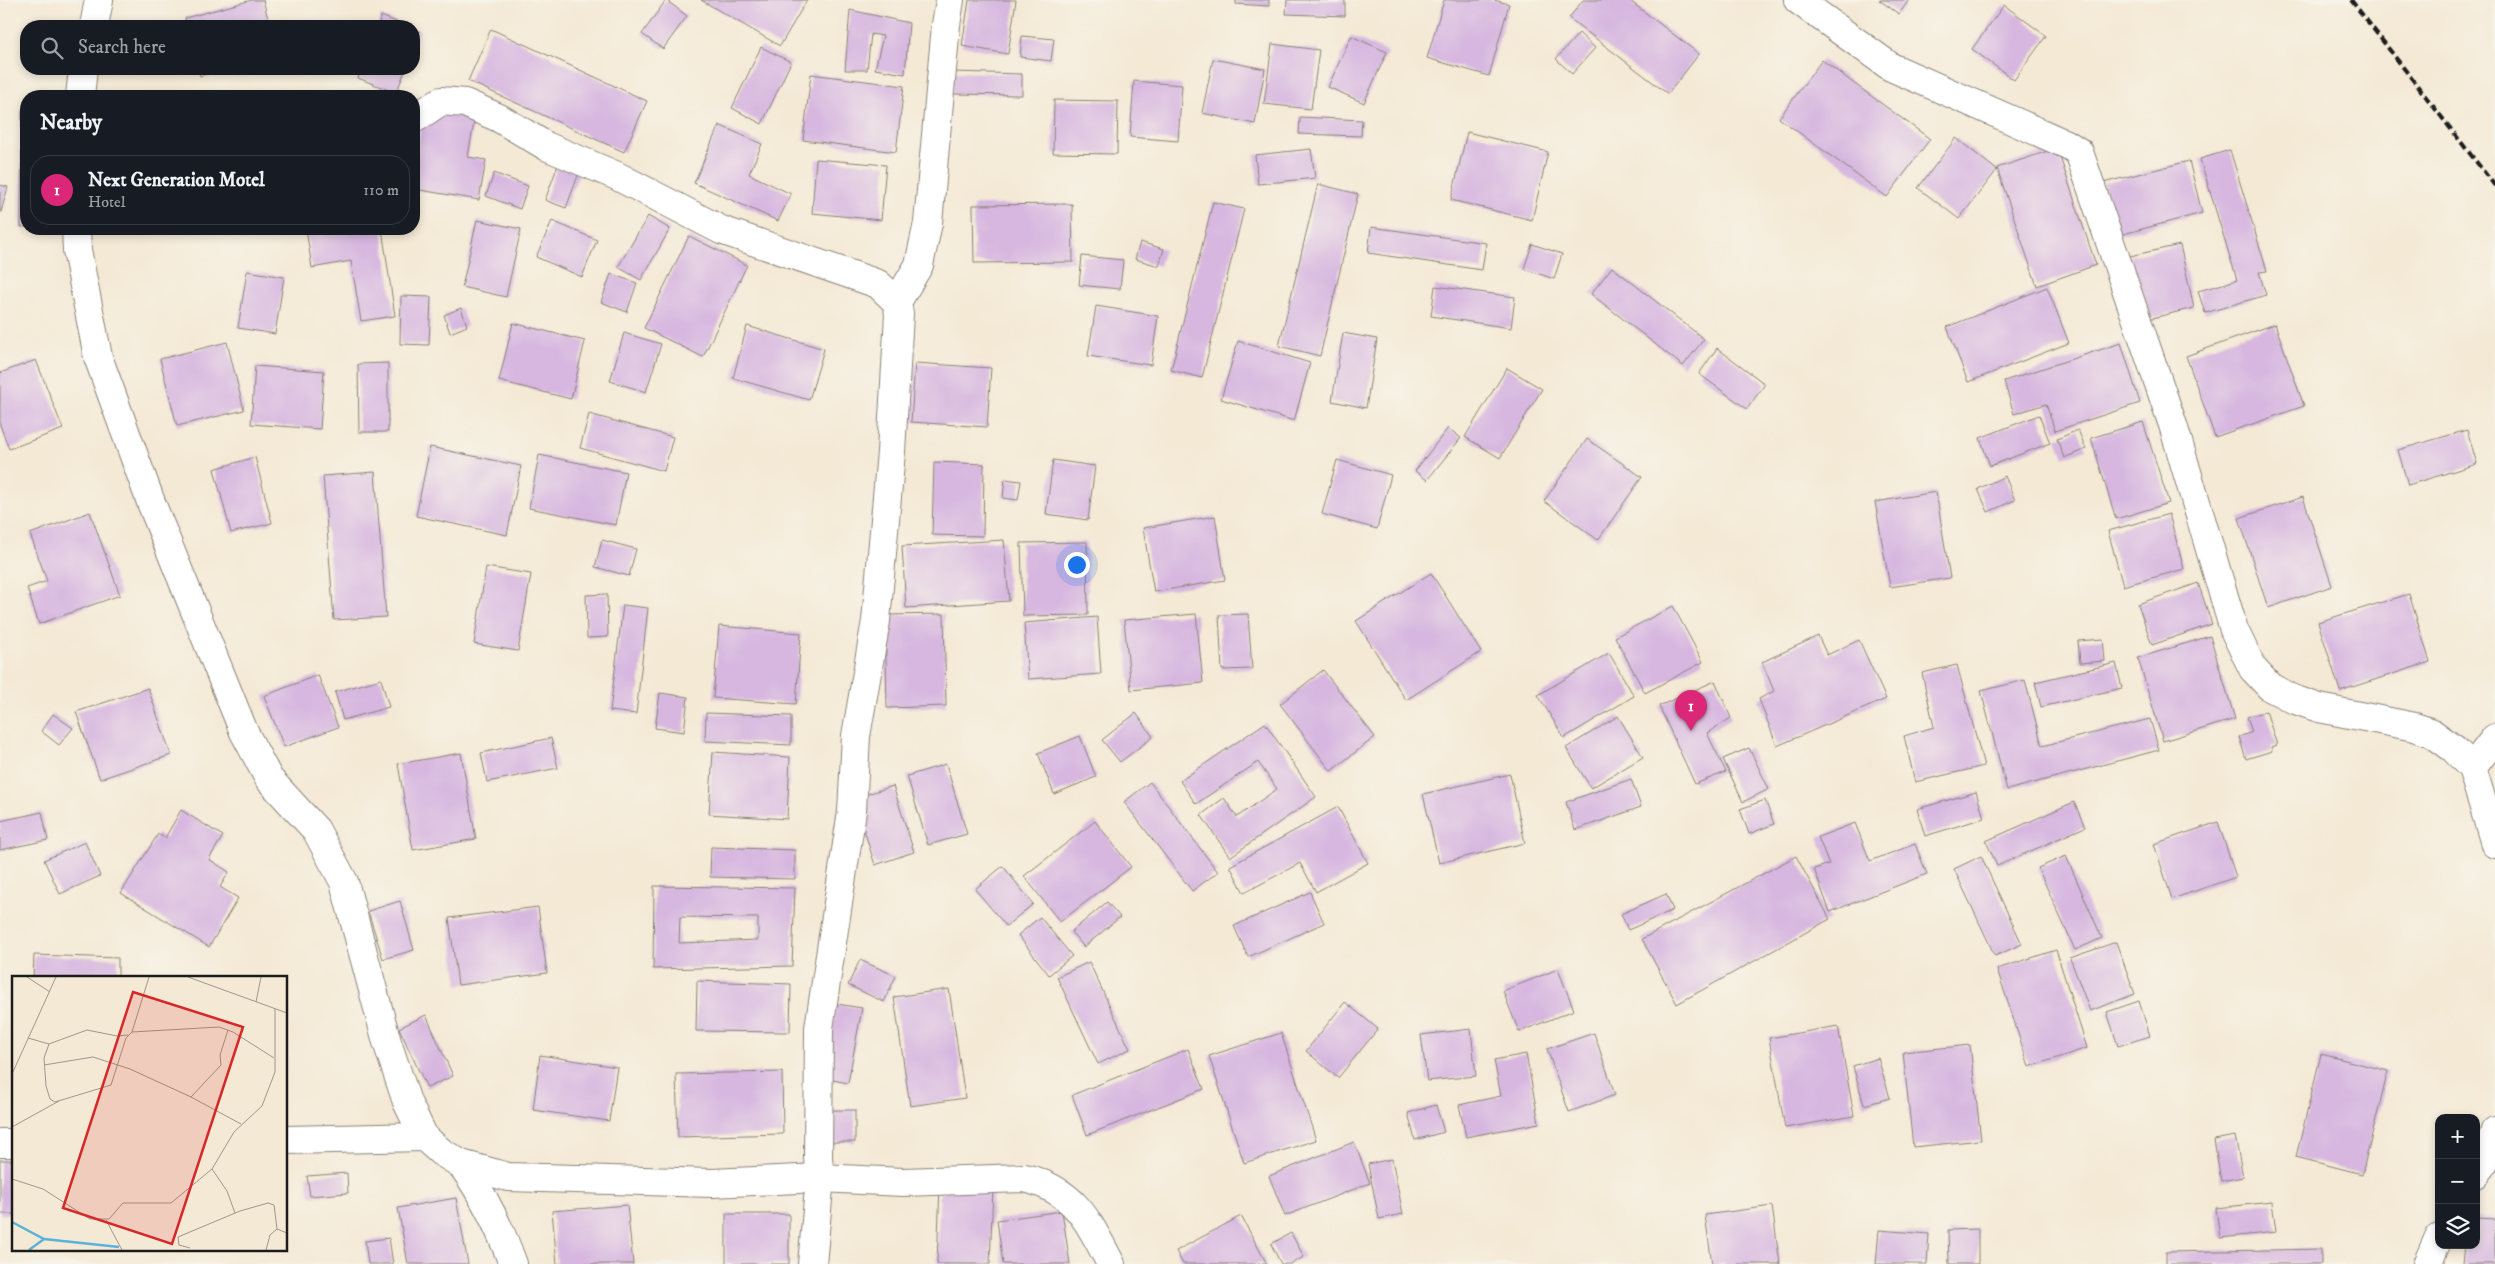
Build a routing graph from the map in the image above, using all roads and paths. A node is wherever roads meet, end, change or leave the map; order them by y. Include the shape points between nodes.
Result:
1 (99, 0) edge
2 (950, 0) edge
3 (1798, 0) edge
4 (95, 20) edge
5 (82, 75) edge
6 (81, 90) edge
7 (420, 115) edge
8 (76, 235) edge
9 (897, 302) junction
10 (2495, 738) edge
11 (2472, 768) junction
12 (2495, 844) edge
13 (2495, 1131) edge
14 (424, 1137) junction
15 (288, 1140) edge
16 (460, 1164) junction
17 (2480, 1169) edge
18 (820, 1178) junction
19 (2435, 1247) edge
20 (513, 1264) edge
21 (812, 1264) edge
22 (1111, 1264) edge
23 (2428, 1264) edge

1 - 4 street
2 - 9 street via 928,223 919,266
3 - 11 street via 1892,67 2079,152 2173,425 2234,630 2253,669 2270,687 2301,702 2432,733
5 - 6 street
7 - 9 street via 441,101 465,103 720,230 878,284
8 - 14 street via 98,357 152,505 244,732 269,779 316,830 344,882 387,1042 407,1102
9 - 18 street via 891,452 876,621 856,736 852,811 819,1028
10 - 11 street
11 - 12 street
13 - 17 street
14 - 15 street
14 - 16 street
16 - 18 street via 508,1176 534,1178 712,1183
16 - 20 street via 474,1181 500,1228
18 - 21 street
18 - 22 street via 903,1182 1025,1178 1045,1183 1073,1202 1084,1214
19 - 23 street

